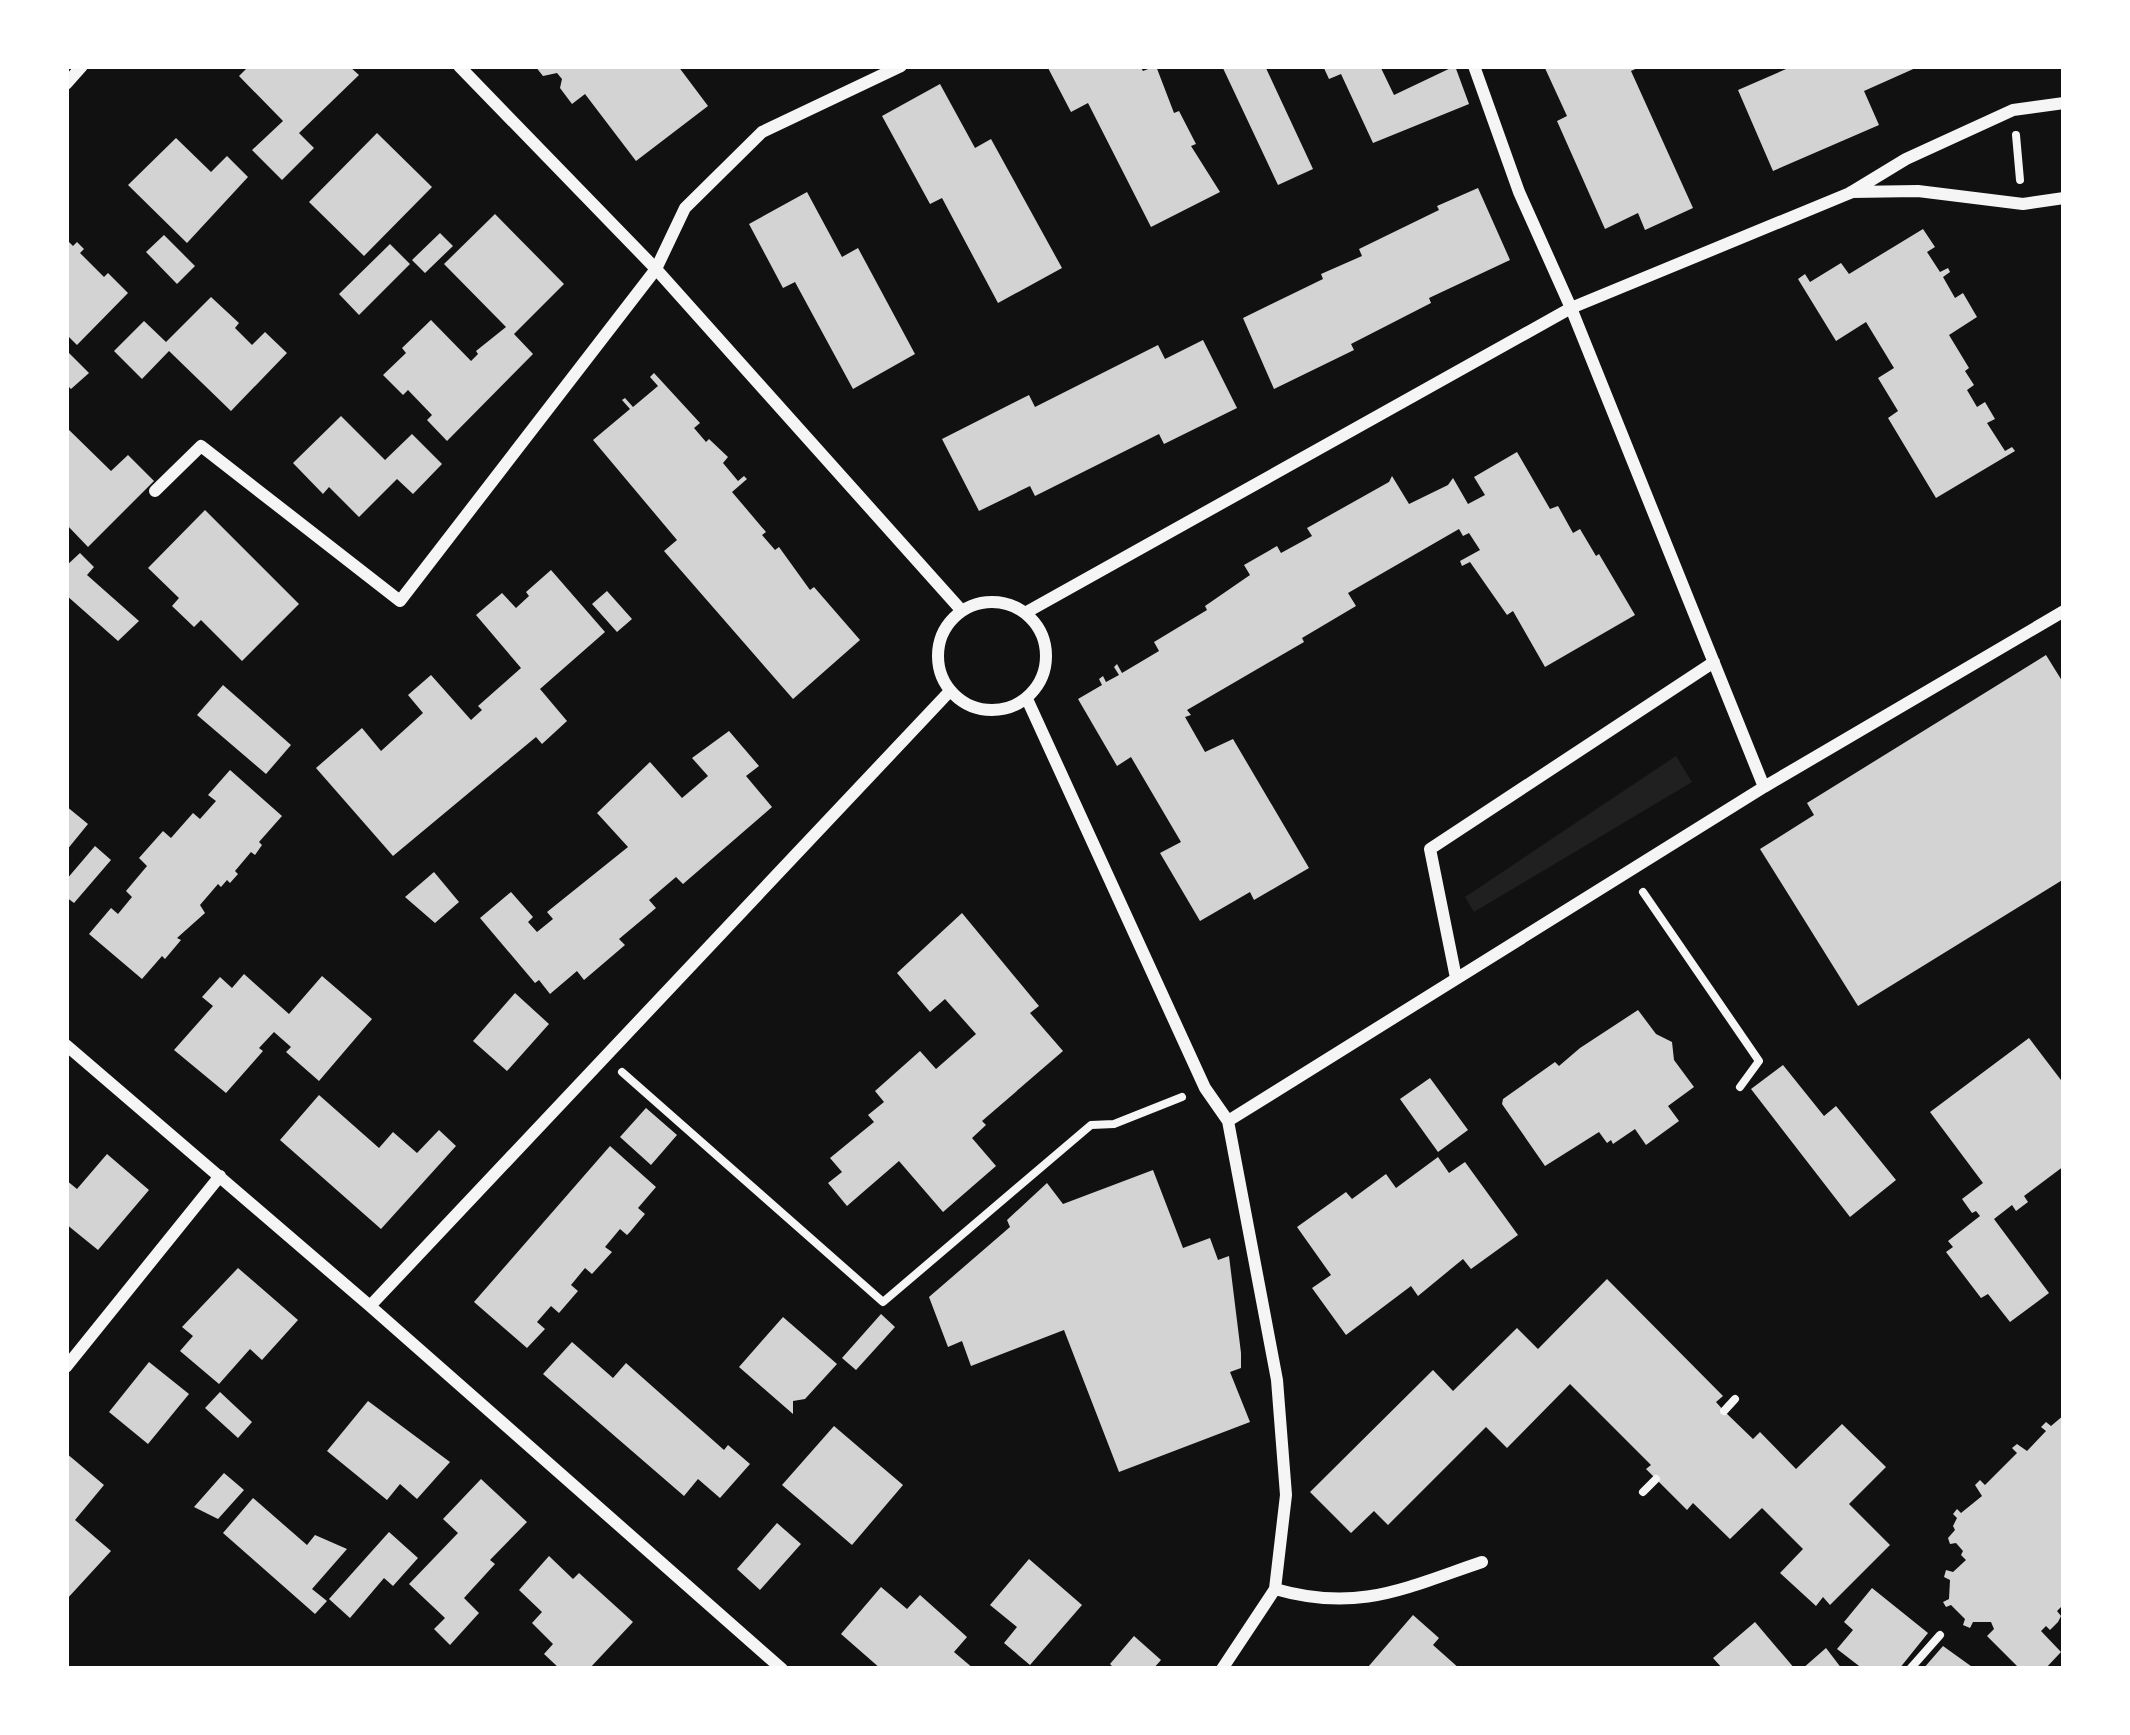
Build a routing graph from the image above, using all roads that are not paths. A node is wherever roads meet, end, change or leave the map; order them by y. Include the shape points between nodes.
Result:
1 (82, 66) edge
2 (459, 66) edge
3 (901, 66) edge
4 (1474, 66) edge
5 (66, 84) edge
6 (2064, 103) edge
7 (1850, 193) junction
8 (2064, 198) edge
9 (656, 269) junction
10 (1571, 308) junction
11 (155, 491) dead end
12 (2064, 610) edge
13 (962, 611) junction
14 (1025, 613) junction
15 (1714, 662) junction
16 (950, 691) junction
17 (1027, 699) junction
18 (1764, 787) junction
19 (1456, 978) junction
20 (66, 1045) edge
21 (1228, 1121) junction
22 (220, 1176) junction
23 (370, 1306) junction
24 (66, 1367) edge
25 (1482, 1562) dead end
26 (1276, 1589) junction
27 (782, 1669) edge
28 (1222, 1669) edge

1 - 5 street
2 - 9 street
3 - 9 street via 763,132 685,208
4 - 10 street
6 - 7 street via 2013,110
7 - 8 street
7 - 10 street
9 - 11 street via 400,601 201,446
9 - 13 street
10 - 14 street
10 - 15 street
12 - 18 street
13 - 14 street via 994,602
13 - 16 street via 938,649
14 - 17 street via 1046,659
15 - 18 street
15 - 19 street via 1430,849
16 - 17 street via 983,710
16 - 23 street
17 - 21 street via 1205,1088
18 - 19 street
19 - 21 street
20 - 22 street
21 - 26 street via 1277,1379 1286,1495
22 - 23 street
22 - 24 street
23 - 27 street
25 - 26 street via 1362,1600 1315,1601
26 - 28 street

